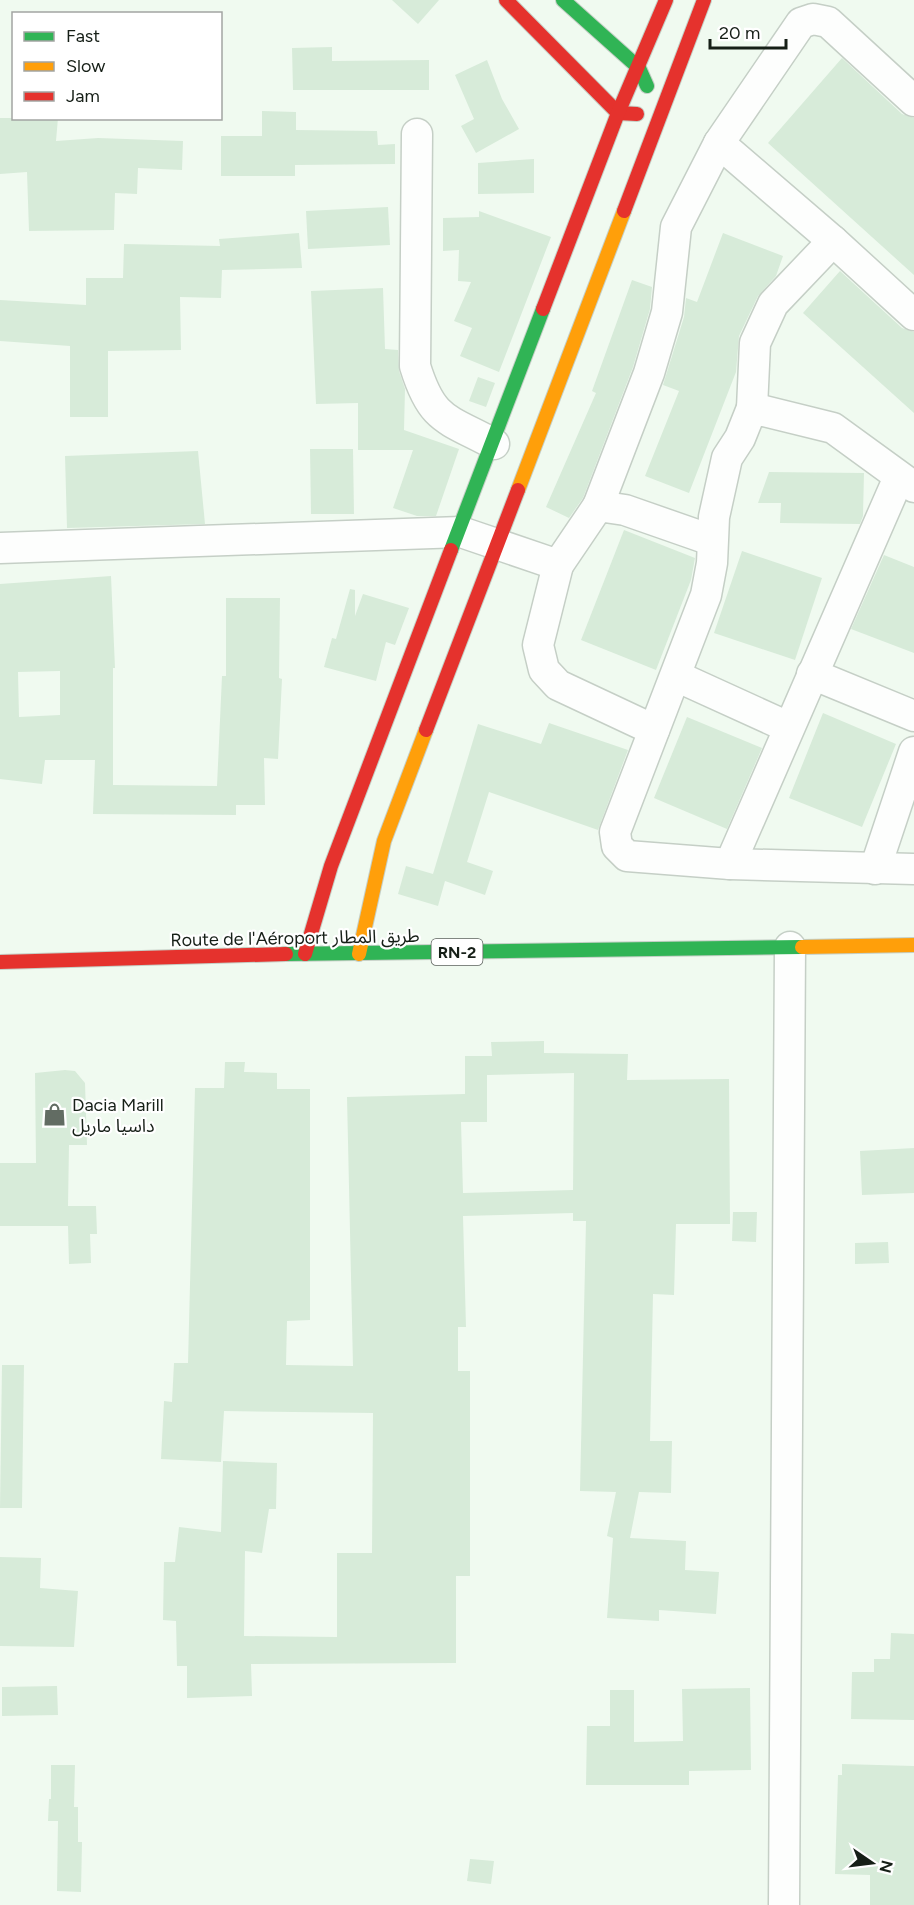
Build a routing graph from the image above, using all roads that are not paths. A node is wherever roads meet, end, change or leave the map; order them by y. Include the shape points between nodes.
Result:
1 (506, 0) edge
2 (563, 0) edge
3 (666, 0) edge
4 (704, 0) edge
5 (639, 68) junction
6 (914, 101) edge
7 (618, 113) junction
8 (662, 115) junction
9 (417, 134) dead end
10 (719, 143) junction
11 (833, 241) junction
12 (914, 315) edge
13 (752, 408) junction
14 (494, 444) junction
15 (907, 482) edge
16 (598, 506) junction
17 (460, 532) junction
18 (711, 540) junction
19 (496, 542) junction
20 (0, 548) edge
21 (558, 564) junction
22 (812, 674) junction
23 (676, 676) junction
24 (914, 716) edge
25 (788, 728) junction
26 (654, 730) junction
27 (914, 752) edge
28 (730, 864) junction
29 (875, 869) junction
30 (914, 869) edge
31 (914, 945) edge
32 (790, 947) junction
33 (304, 954) junction
34 (359, 954) junction
35 (0, 962) edge
36 (784, 1905) edge

1 - 7 main road
2 - 5 main road
3 - 5 main road
4 - 8 main road
5 - 7 main road
5 - 8 main road
6 - 10 street via 828,22 813,20 801,23
7 - 8 main road
7 - 14 main road
8 - 19 main road
9 - 14 street via 415,366 424,395 437,413
10 - 11 street
10 - 16 street via 676,227 667,312 650,373
11 - 12 street
11 - 13 street via 773,304 755,344
13 - 15 street via 833,428
13 - 18 street via 727,458
14 - 17 main road
15 - 22 street
16 - 18 street via 625,510
16 - 21 street
17 - 19 street
17 - 20 street
17 - 33 main road via 331,866
18 - 23 street via 712,563 706,595
19 - 21 street
19 - 34 main road via 384,841
21 - 26 street via 538,645 544,670 558,685
22 - 24 street
22 - 25 street
23 - 25 street
23 - 26 street
25 - 28 street
26 - 28 street via 615,832 616,846 627,856
27 - 29 street
28 - 29 street
29 - 30 street
31 - 32 main road, Route de l'Aéroport طريق المطار / RN-2
32 - 34 main road, Route de l'Aéroport طريق المطار / RN-2
32 - 36 street
33 - 34 main road, Route de l'Aéroport طريق المطار / RN-2
33 - 35 main road, Route de l'Aéroport طريق المطار / RN-2

